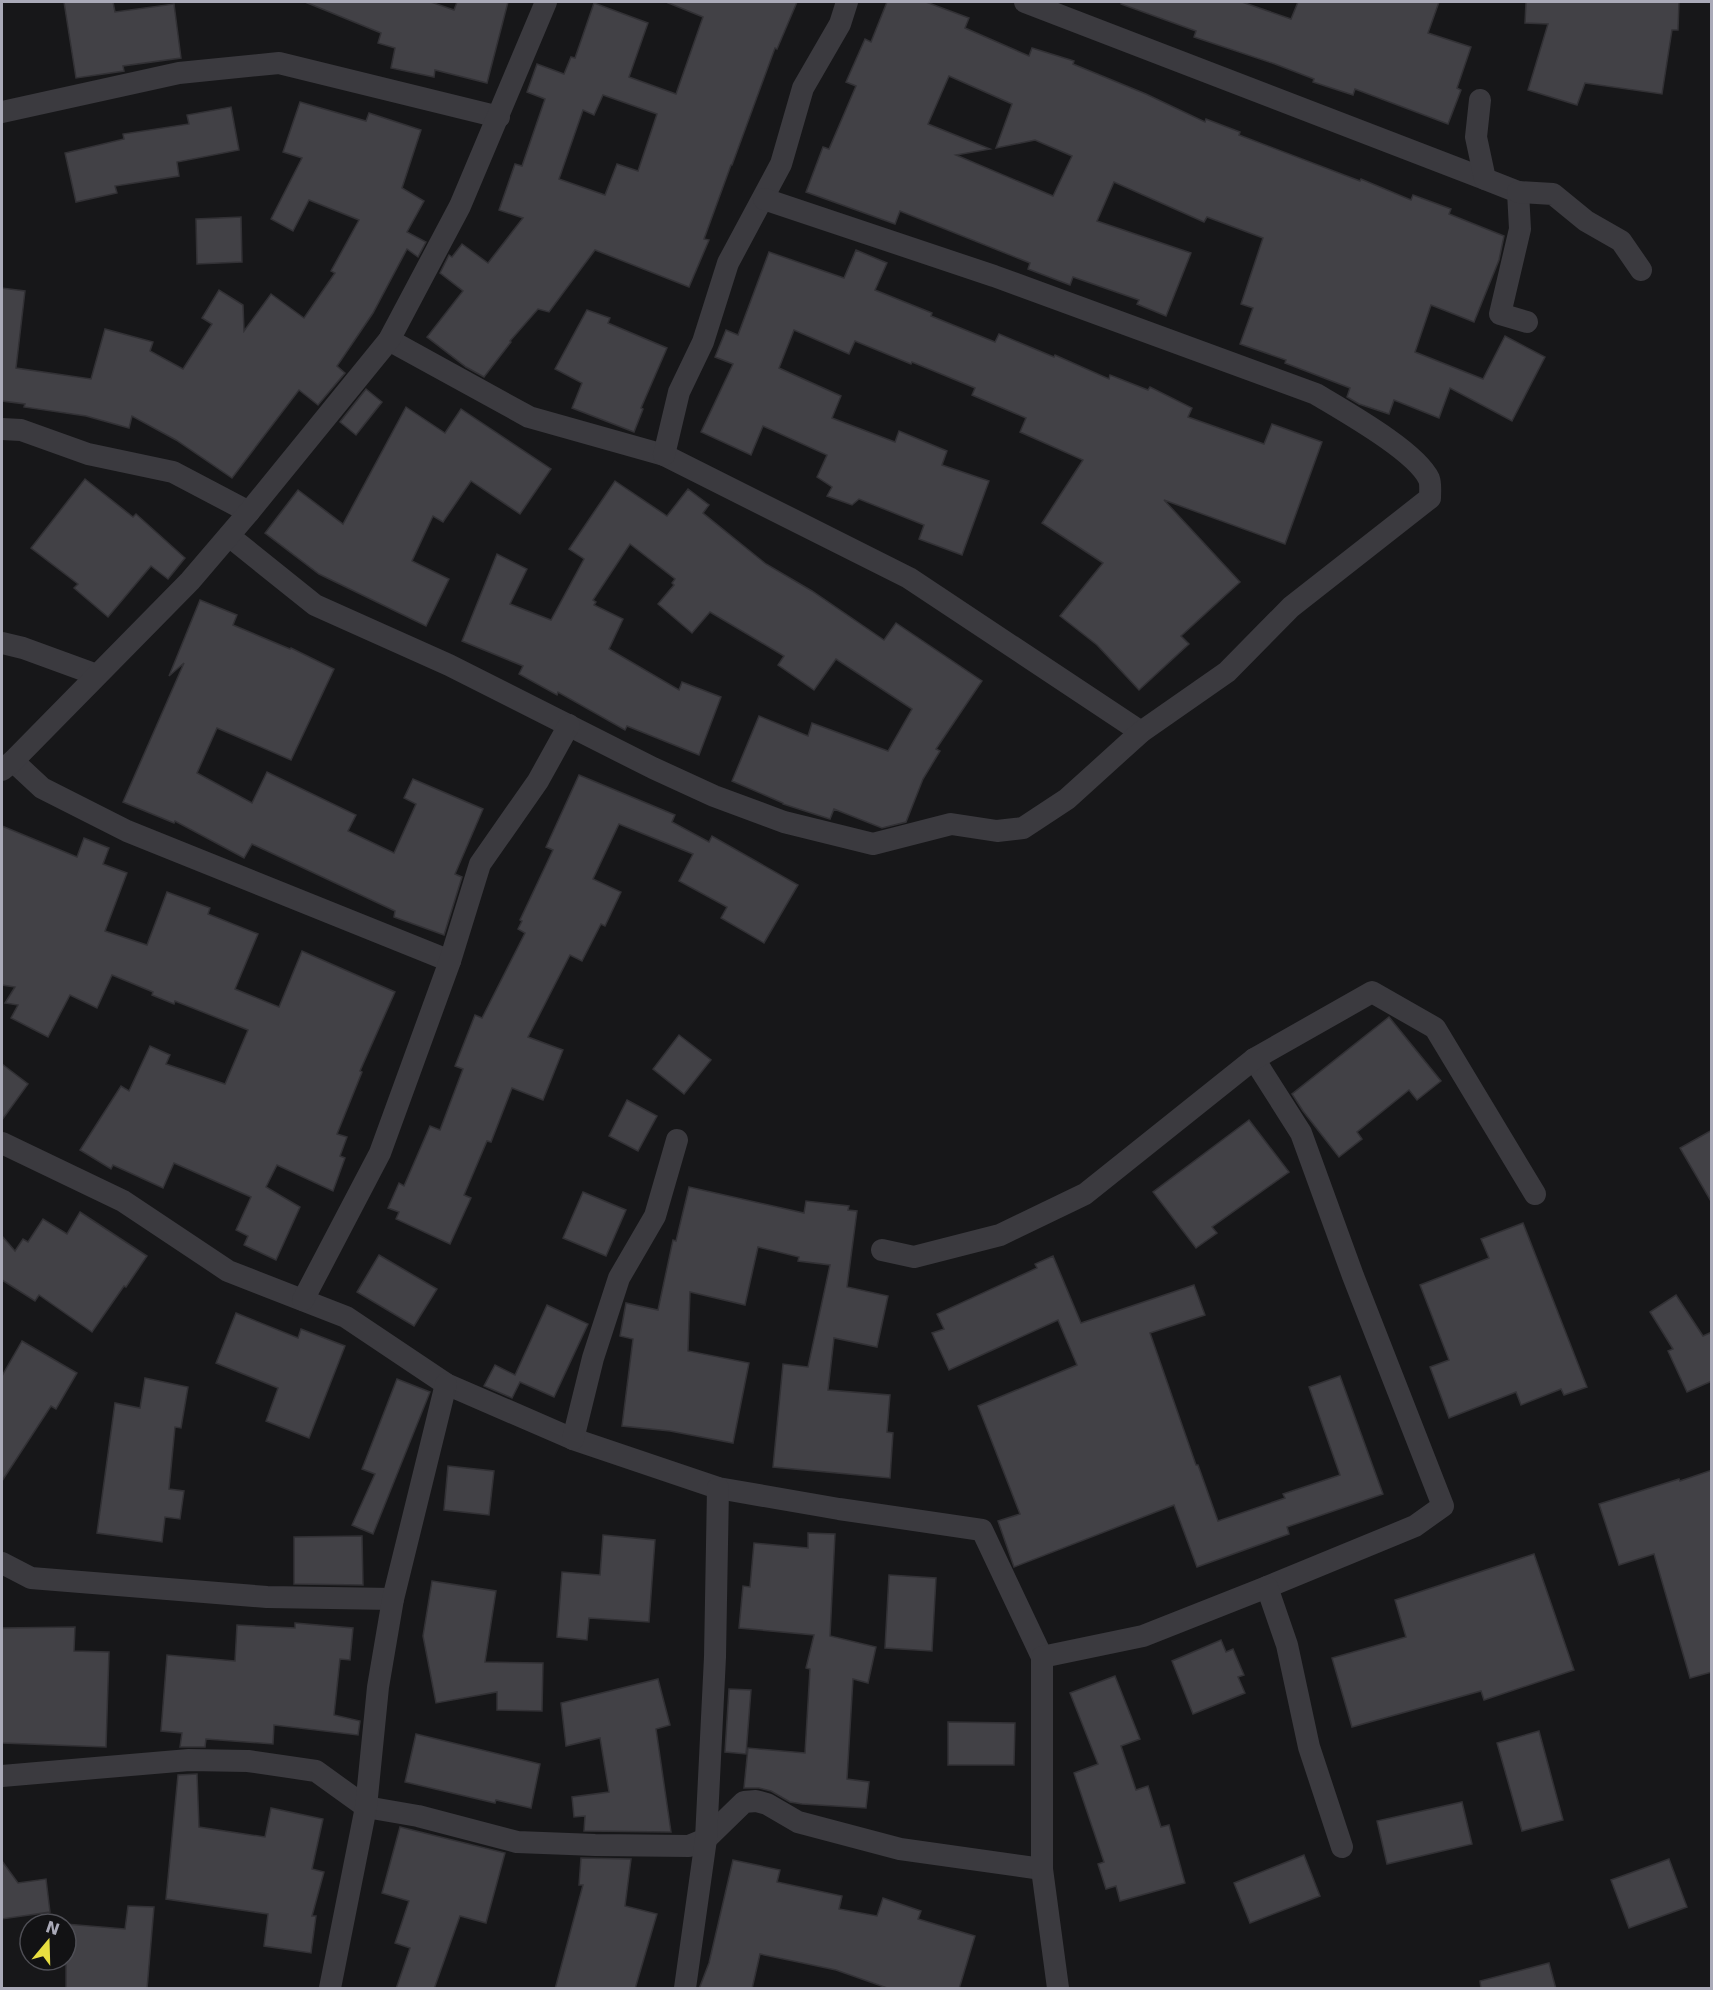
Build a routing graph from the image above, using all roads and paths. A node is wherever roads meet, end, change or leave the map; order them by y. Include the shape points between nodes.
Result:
1 (546, 2) edge
2 (847, 2) edge
3 (1025, 2) edge
4 (1480, 100) dead end
5 (2, 112) edge
6 (499, 117) junction
7 (1485, 179) junction
8 (1518, 192) junction
9 (764, 199) junction
10 (1641, 270) dead end
11 (1527, 322) dead end
12 (389, 340) junction
13 (2, 429) edge
14 (664, 455) junction
15 (249, 512) junction
16 (229, 536) junction
17 (2, 642) edge
18 (97, 675) junction
19 (569, 725) junction
20 (1141, 732) junction
21 (7, 766) edge
22 (450, 961) junction
23 (1254, 1059) junction
24 (677, 1140) dead end
25 (2, 1143) edge
26 (1535, 1194) dead end
27 (882, 1250) dead end
28 (303, 1300) junction
29 (446, 1384) junction
30 (573, 1439) junction
31 (718, 1488) junction
32 (2, 1563) edge
33 (1267, 1587) junction
34 (393, 1599) junction
35 (1042, 1657) junction
36 (2, 1776) edge
37 (366, 1807) junction
38 (706, 1839) junction
39 (1342, 1847) dead end
40 (1042, 1869) junction
41 (330, 1989) edge
42 (685, 1989) edge
43 (1058, 1989) edge

1 - 6 street
2 - 9 street via 840,24 803,88 781,164
3 - 7 street
4 - 7 street via 1476,137
5 - 6 street via 179,73 279,63
6 - 12 street via 460,206
7 - 8 street
8 - 10 street via 1553,194 1586,221 1620,241
8 - 11 street via 1520,229 1500,314
9 - 14 street via 728,263 703,342 679,392
9 - 20 street via 994,276 1316,394 1408,454 1430,480 1430,498 1291,607 1227,672
12 - 14 street via 529,417
12 - 15 street
13 - 15 street via 21,430 88,454 173,472
14 - 20 street via 909,578
15 - 16 street
16 - 18 street
16 - 19 street via 315,605
17 - 18 street
18 - 21 street
19 - 20 street via 714,796 784,822 873,844 951,824 997,831 1023,828 1067,799
19 - 22 street via 537,781 480,864
21 - 22 street via 127,831
22 - 28 street via 380,1153
23 - 26 street via 1372,992 1435,1028
23 - 27 street via 1085,1194 1000,1235 914,1257
23 - 33 street via 1301,1133 1443,1506 1415,1526
24 - 30 street via 655,1216 619,1278 593,1358
25 - 28 street via 123,1201 228,1271
28 - 29 street via 346,1317
29 - 30 street
29 - 34 street
30 - 31 street
31 - 35 street via 982,1530
31 - 38 street
32 - 34 street via 31,1578 267,1597
33 - 35 street via 1143,1636
33 - 39 street via 1287,1645 1309,1747
34 - 37 street via 378,1687
35 - 40 street
36 - 37 street via 189,1760 248,1761 316,1771
37 - 38 street via 517,1842 689,1846
37 - 41 street
38 - 40 street via 744,1802 756,1802 798,1821 900,1849
38 - 42 street
40 - 43 street

